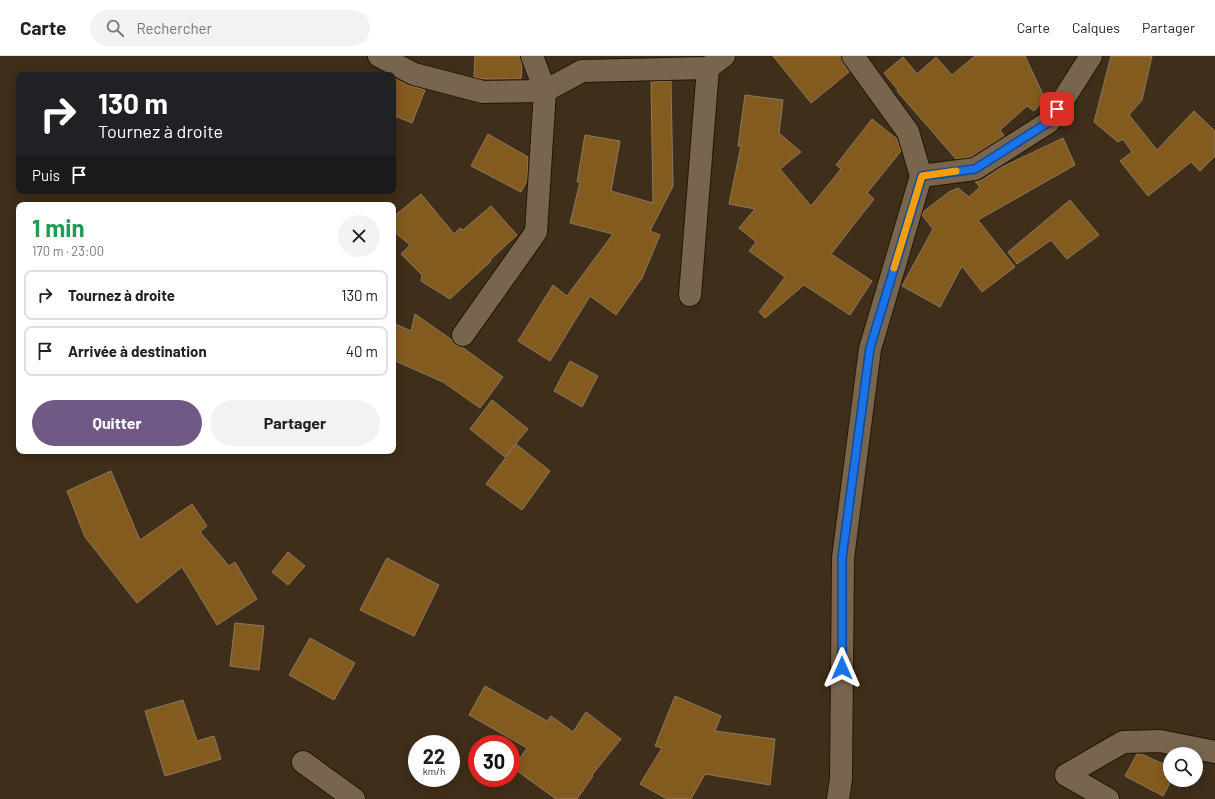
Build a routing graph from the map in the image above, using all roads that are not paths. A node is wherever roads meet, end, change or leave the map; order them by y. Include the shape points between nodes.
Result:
1 (379, 56) edge
2 (532, 56) edge
3 (853, 56) edge
4 (1091, 56) edge
5 (716, 62) edge
6 (544, 91) junction
7 (922, 176) junction
8 (690, 295) dead end
9 (463, 336) dead end
10 (1215, 752) edge
11 (303, 762) dead end
12 (354, 799) edge
13 (838, 799) edge
14 (1108, 799) edge

1 - 6 street via 414,74 483,92
2 - 6 street
3 - 7 street via 908,132
4 - 7 street via 1049,122 975,169
5 - 6 street via 582,71
5 - 8 street
6 - 9 street via 536,232
7 - 13 street via 870,348 842,558 841,779
10 - 14 street via 1160,741 1123,742 1066,775
11 - 12 street

